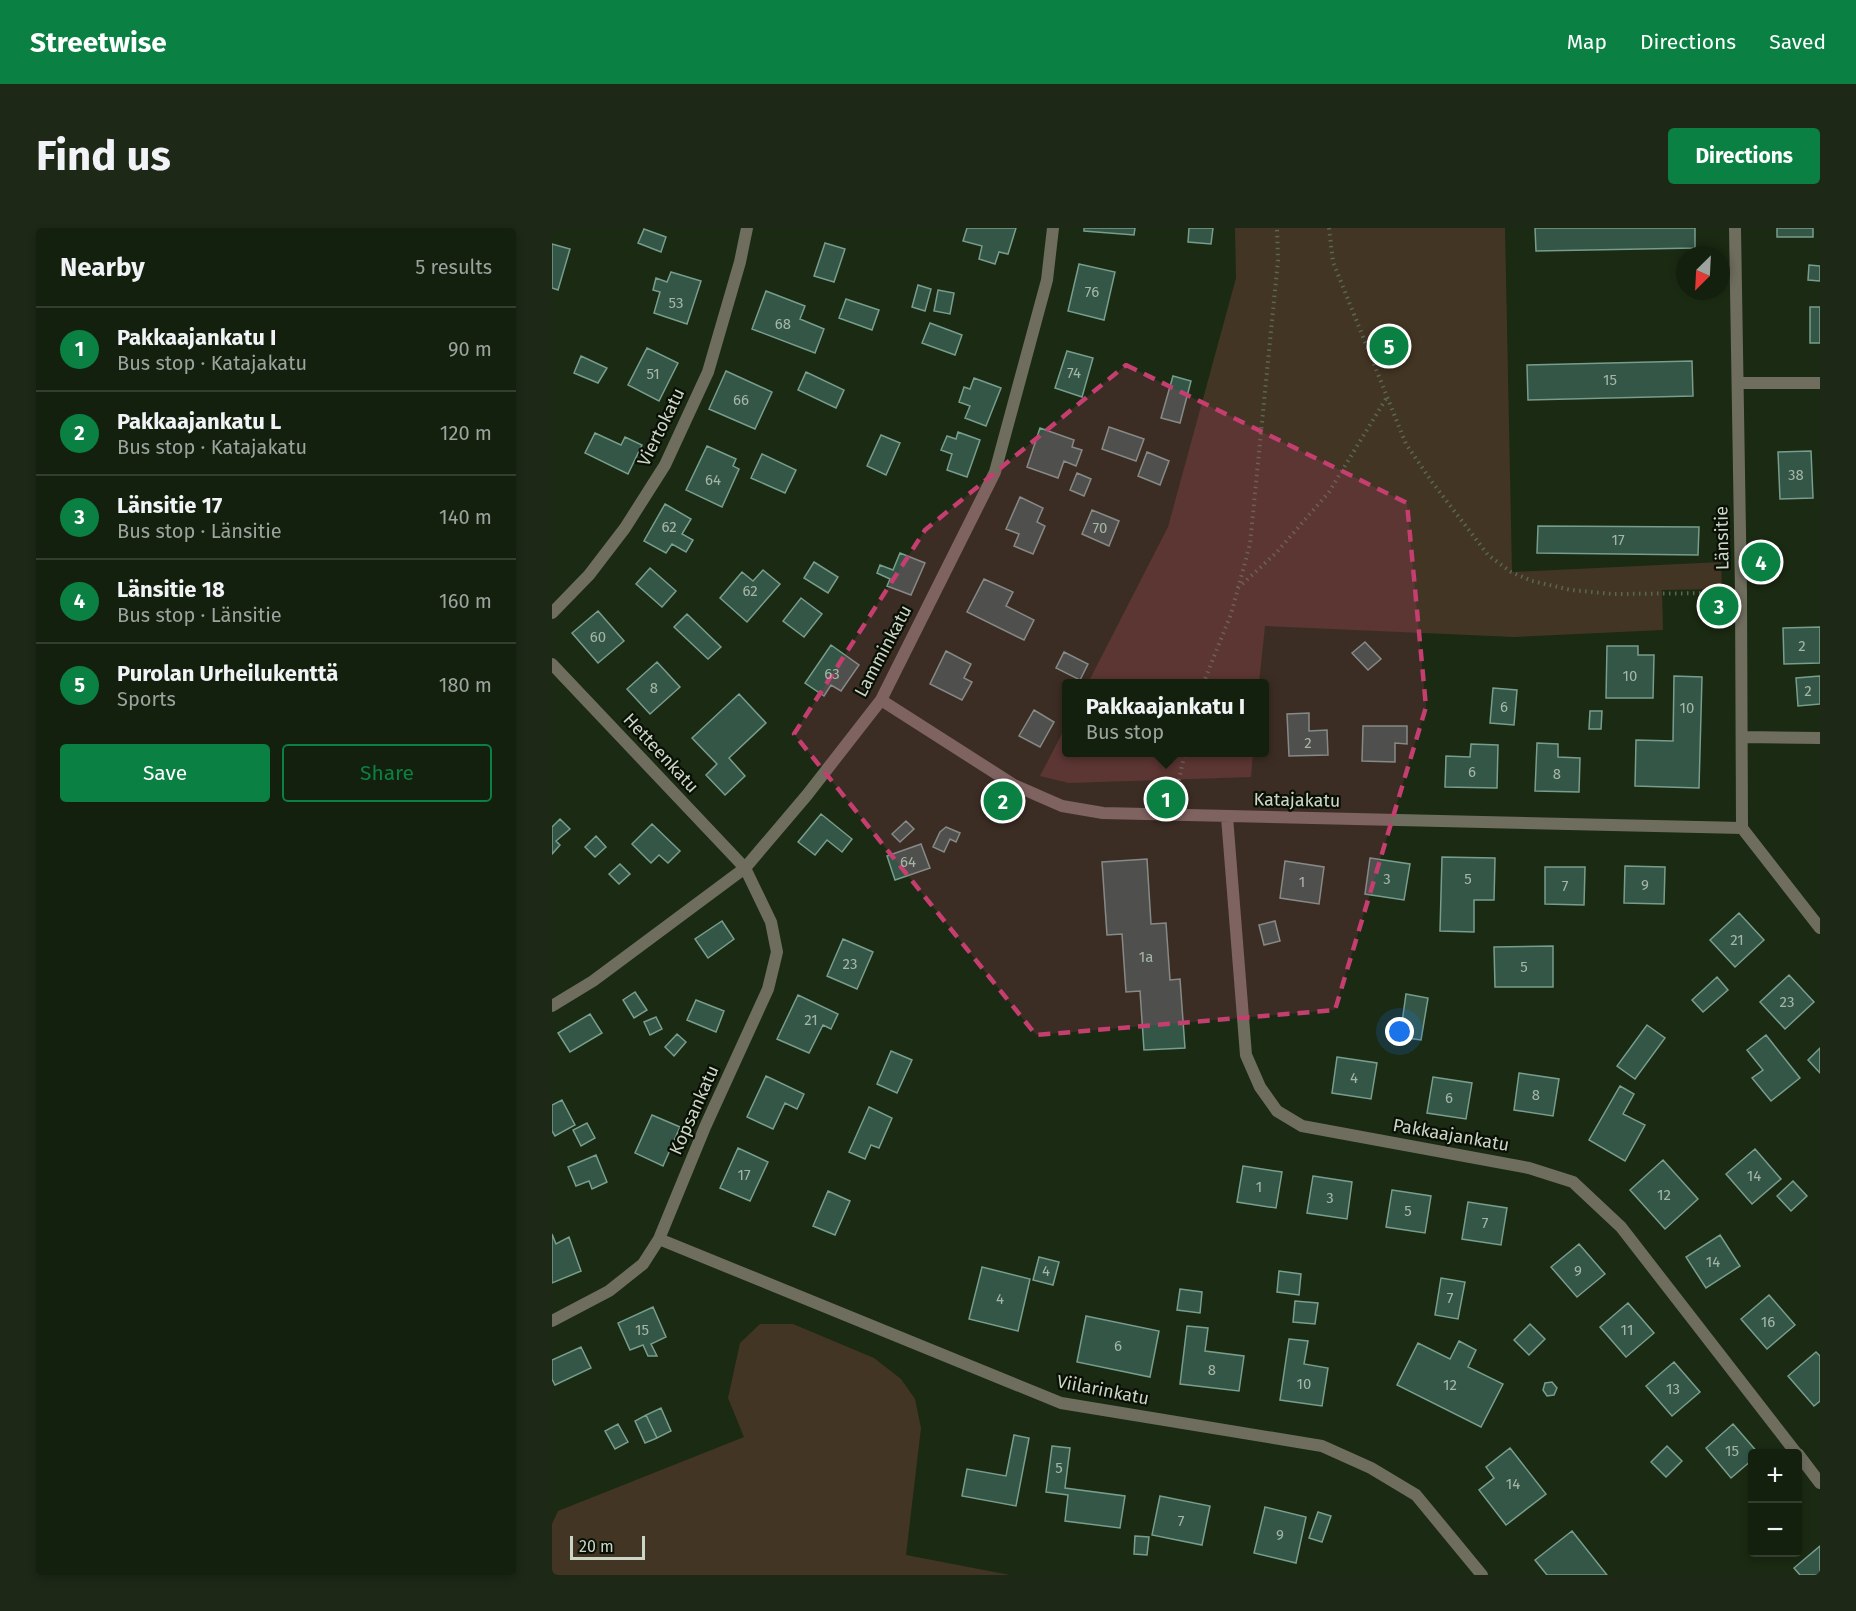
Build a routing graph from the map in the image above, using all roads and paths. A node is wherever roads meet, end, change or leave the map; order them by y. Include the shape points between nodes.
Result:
1 (747, 228) edge
2 (1053, 228) edge
3 (1277, 228) edge
4 (1329, 228) edge
5 (1736, 228) edge
6 (1820, 382) edge
7 (1738, 383) junction
8 (1387, 397) junction
9 (1238, 588) junction
10 (1741, 592) junction
11 (552, 613) edge
12 (552, 664) edge
13 (1205, 679) edge
14 (880, 699) junction
15 (1743, 736) junction
16 (1820, 738) edge
17 (1184, 757) edge
18 (1171, 816) junction
19 (1227, 817) junction
20 (1742, 828) junction
21 (745, 868) junction
22 (1820, 928) edge
23 (552, 1006) edge
24 (659, 1239) junction
25 (552, 1321) edge
26 (1793, 1449) edge
27 (1802, 1460) edge
28 (1820, 1483) edge
29 (1482, 1575) edge

1 - 11 street, Viertokatu via 708,372 665,465 596,566
2 - 14 street, Lamminkatu via 1047,280 995,472
3 - 9 path via 1278,260 1250,544
4 - 8 path via 1333,262
5 - 7 street, Länsitie
6 - 7 street
7 - 10 street, Länsitie
8 - 9 path via 1329,492 1276,553
8 - 10 path via 1406,444 1432,482 1488,555 1511,572 1571,590 1613,594
9 - 13 path
10 - 15 street, Länsitie
12 - 21 street, Hetteenkatu
14 - 18 street, Katajakatu via 1014,785 1062,806 1102,813
14 - 21 street, Lamminkatu
15 - 16 street
15 - 20 street, Länsitie
17 - 18 path
18 - 19 street, Katajakatu
19 - 20 street, Katajakatu
19 - 26 street, Pakkaajankatu via 1246,1054 1260,1088 1277,1111 1302,1126 1529,1168 1573,1182 1621,1227
20 - 22 street
21 - 23 street, Lamminkatu via 593,981
21 - 24 street, Kopsankatu via 771,922 777,952 768,989
24 - 25 street, Kopsankatu via 643,1264 609,1291
24 - 29 street, Viilarinkatu via 1061,1403 1322,1446 1371,1468 1416,1495
27 - 28 street, Pakkaajankatu

